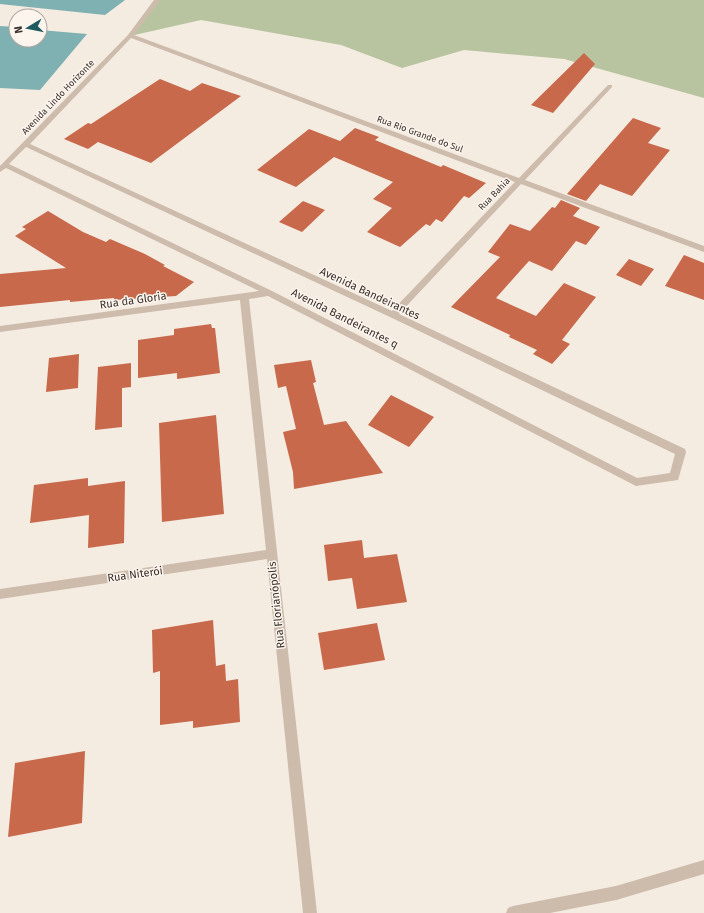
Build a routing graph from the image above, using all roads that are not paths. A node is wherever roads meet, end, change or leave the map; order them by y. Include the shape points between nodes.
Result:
1 (157, 0) edge
2 (130, 36) junction
3 (610, 86) dead end
4 (25, 144) junction
5 (2, 167) edge
6 (520, 181) junction
7 (704, 248) edge
8 (269, 293) junction
9 (244, 296) junction
10 (393, 315) junction
11 (0, 329) edge
12 (674, 478) joint
13 (271, 554) junction
14 (0, 594) edge
15 (704, 867) edge
16 (310, 913) edge
17 (513, 913) edge

1 - 2 street, Avenida Lindo Horizonte
2 - 4 street, Avenida Lindo Horizonte
2 - 6 street, Rua Rio Grande do Sul
3 - 6 street, Rua Bahia
4 - 5 street, Avenida Lindo Horizonte
4 - 10 street, Avenida Bandeirantes
5 - 8 street, Avenida Bandeirantes q
6 - 7 street, Rua Rio Grande do Sul
6 - 10 street, Rua Bahia
8 - 9 street, Rua da Gloria
8 - 12 street, Avenida Bandeirantes q via 636,482
9 - 11 street, Rua da Gloria
9 - 13 street, Rua Florianópolis
10 - 12 street, Avenida Bandeirantes via 681,452
13 - 14 street, Rua Niterói
13 - 16 street, Rua Florianópolis
15 - 17 street via 616,893

